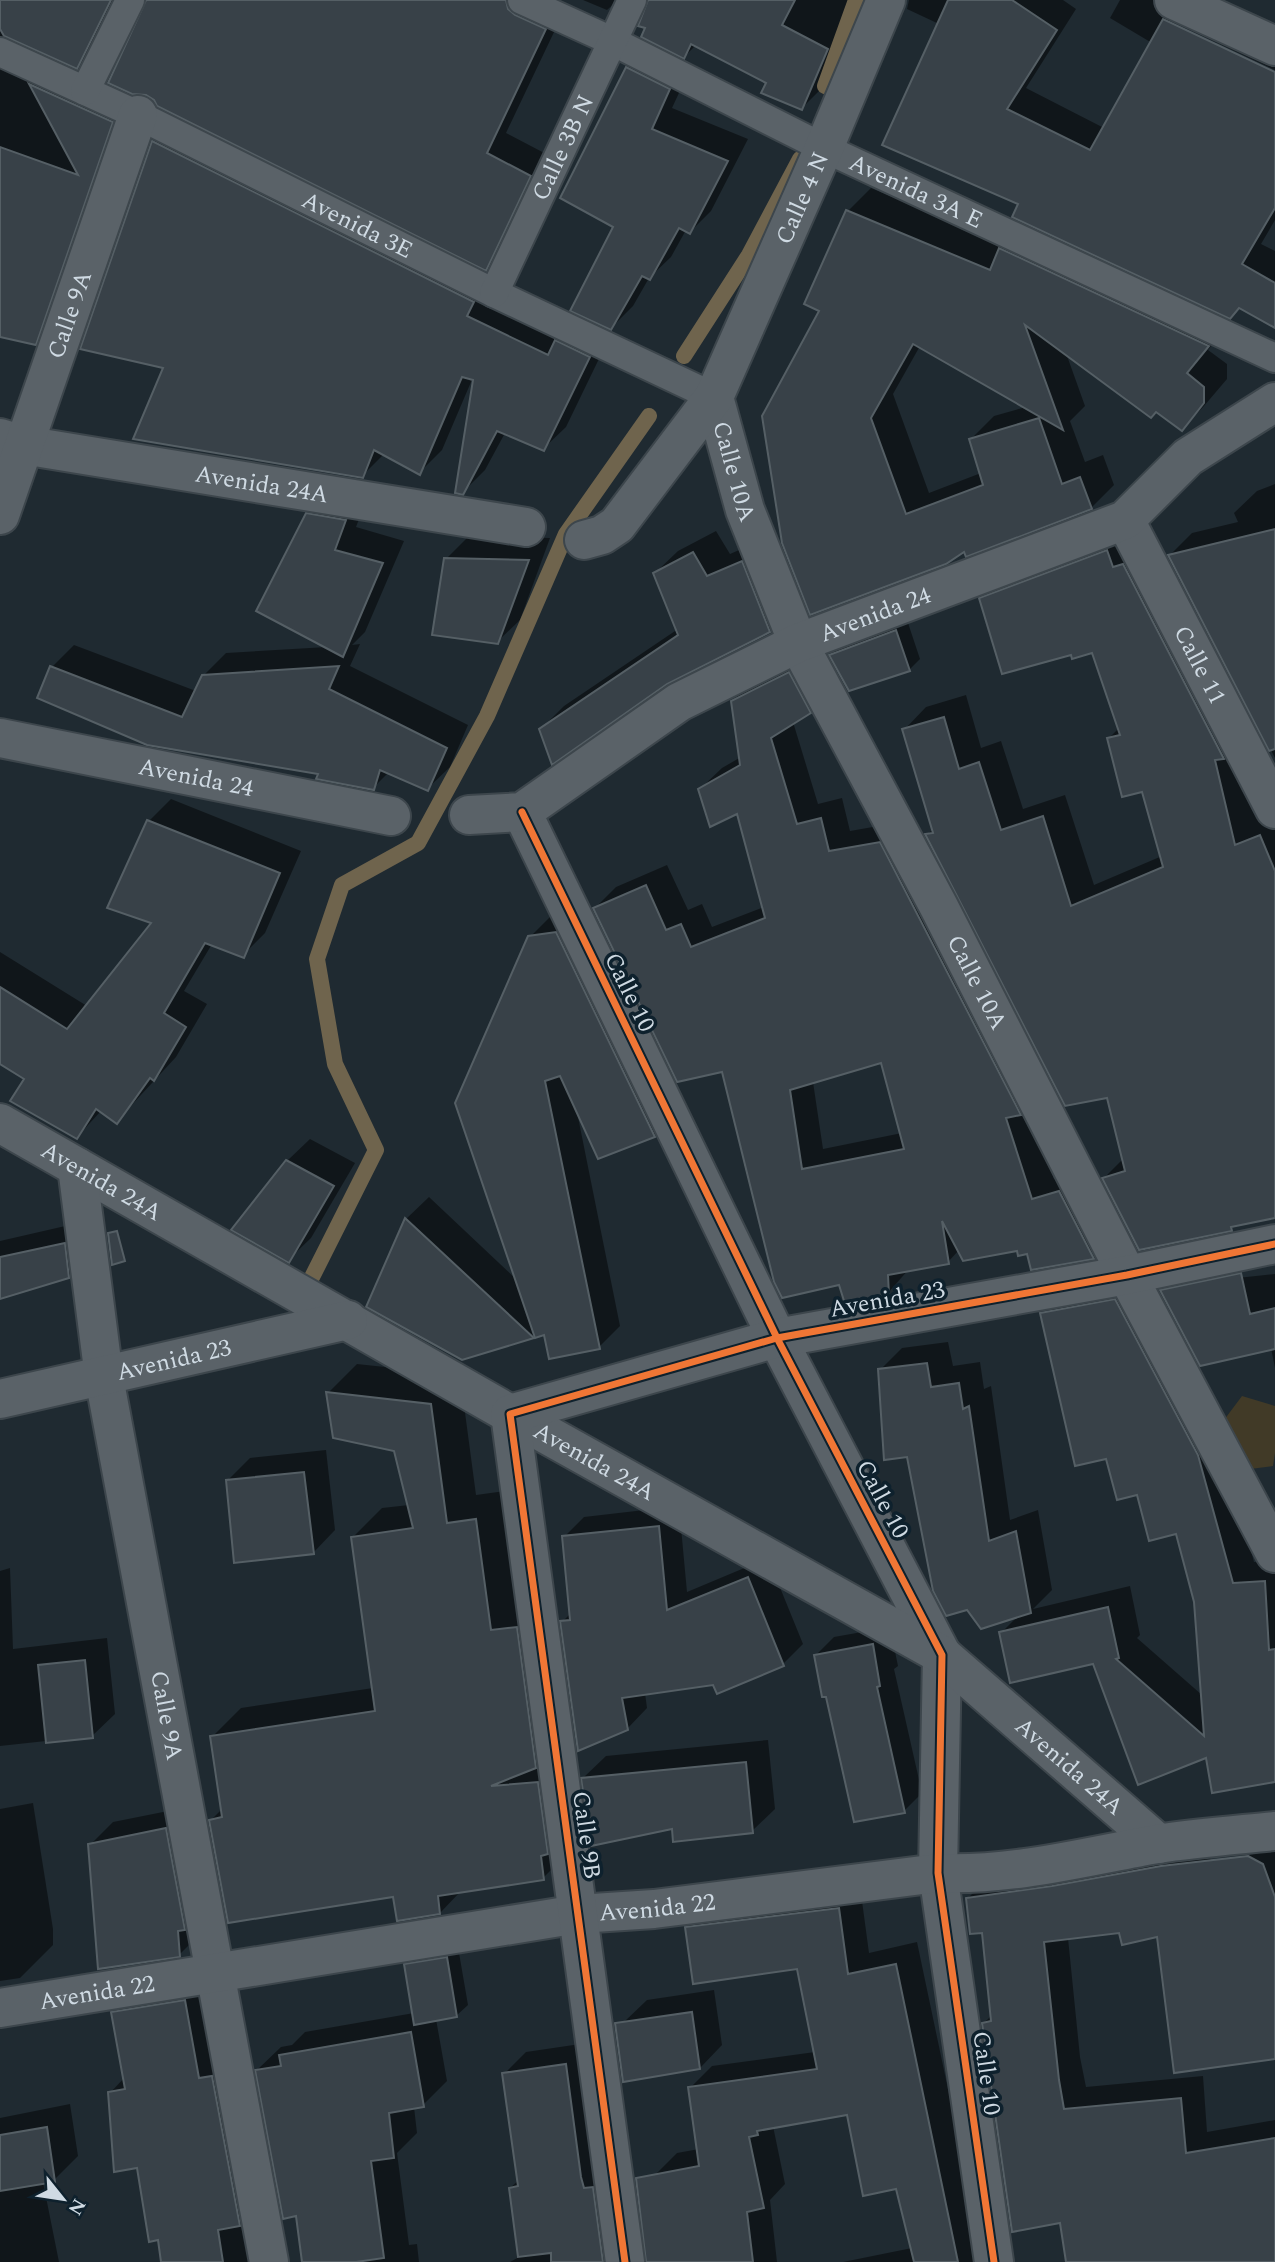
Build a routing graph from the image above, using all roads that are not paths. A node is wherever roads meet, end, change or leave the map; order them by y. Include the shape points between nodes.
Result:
1 (130, 0) edge
2 (522, 0) edge
3 (632, 0) edge
4 (886, 0) edge
5 (1174, 0) edge
6 (612, 41) junction
7 (1275, 46) edge
8 (0, 52) edge
9 (85, 91) junction
10 (138, 115) junction
11 (824, 148) junction
12 (494, 293) junction
13 (1275, 358) edge
14 (714, 397) junction
15 (1275, 402) edge
16 (11, 441) edge
17 (0, 515) edge
18 (1125, 520) junction
19 (526, 527) dead end
20 (584, 540) dead end
21 (798, 643) junction
22 (0, 738) edge
23 (1275, 809) edge
24 (522, 812) junction
25 (469, 815) dead end
26 (391, 816) dead end
27 (0, 1123) edge
28 (77, 1167) junction
29 (1275, 1244) edge
30 (1127, 1275) junction
31 (348, 1320) junction
32 (777, 1338) junction
33 (104, 1377) junction
34 (0, 1399) edge
35 (510, 1414) junction
36 (1275, 1553) edge
37 (942, 1656) junction
38 (1275, 1831) edge
39 (1159, 1844) junction
40 (939, 1873) junction
41 (578, 1914) junction
42 (214, 1972) junction
43 (0, 2008) edge
44 (269, 2262) edge
45 (625, 2262) edge
46 (994, 2262) edge

1 - 9 lane
2 - 6 lane, Avenida 3A E
3 - 6 lane, Calle 3B N
4 - 11 street, Calle 4 N
5 - 7 street
6 - 11 lane, Avenida 3A E
6 - 12 lane, Calle 3B N
8 - 9 lane, Avenida 3E
9 - 10 lane, Avenida 3E
10 - 12 lane, Avenida 3E
10 - 16 street, Calle 9A
11 - 13 lane, Avenida 3A E
11 - 14 street, Calle 4 N
12 - 14 lane, Avenida 3E
14 - 20 street via 617,525
14 - 21 street, Calle 10A via 746,510
15 - 18 street, Avenida 24 via 1188,457
16 - 17 street, Calle 9A
16 - 19 street, Avenida 24A
18 - 21 street, Avenida 24
18 - 23 street, Calle 11
21 - 24 street, Avenida 24 via 679,702
21 - 30 street, Calle 10A
22 - 26 street, Avenida 24
24 - 25 street
24 - 32 street, Calle 10
27 - 28 street, Avenida 24A
28 - 31 street, Avenida 24A
28 - 33 street, Calle 9A
29 - 30 street, Avenida 23
30 - 32 street, Avenida 23
30 - 36 street, Calle 10A
31 - 33 street, Avenida 23
31 - 35 street, Avenida 24A
32 - 35 street, Avenida 23
32 - 37 street, Calle 10
33 - 34 street, Avenida 23
33 - 42 street, Calle 9A
35 - 37 street, Avenida 24A
35 - 41 street, Calle 9B
37 - 39 street, Avenida 24A
37 - 40 street, Calle 10
38 - 39 street, Avenida 22
39 - 40 street, Avenida 22 via 1060,1864
40 - 41 street, Avenida 22 via 654,1909
40 - 46 street, Calle 10
41 - 42 street, Avenida 22
41 - 45 street, Calle 9B
42 - 43 street, Avenida 22
42 - 44 street, Calle 9A

